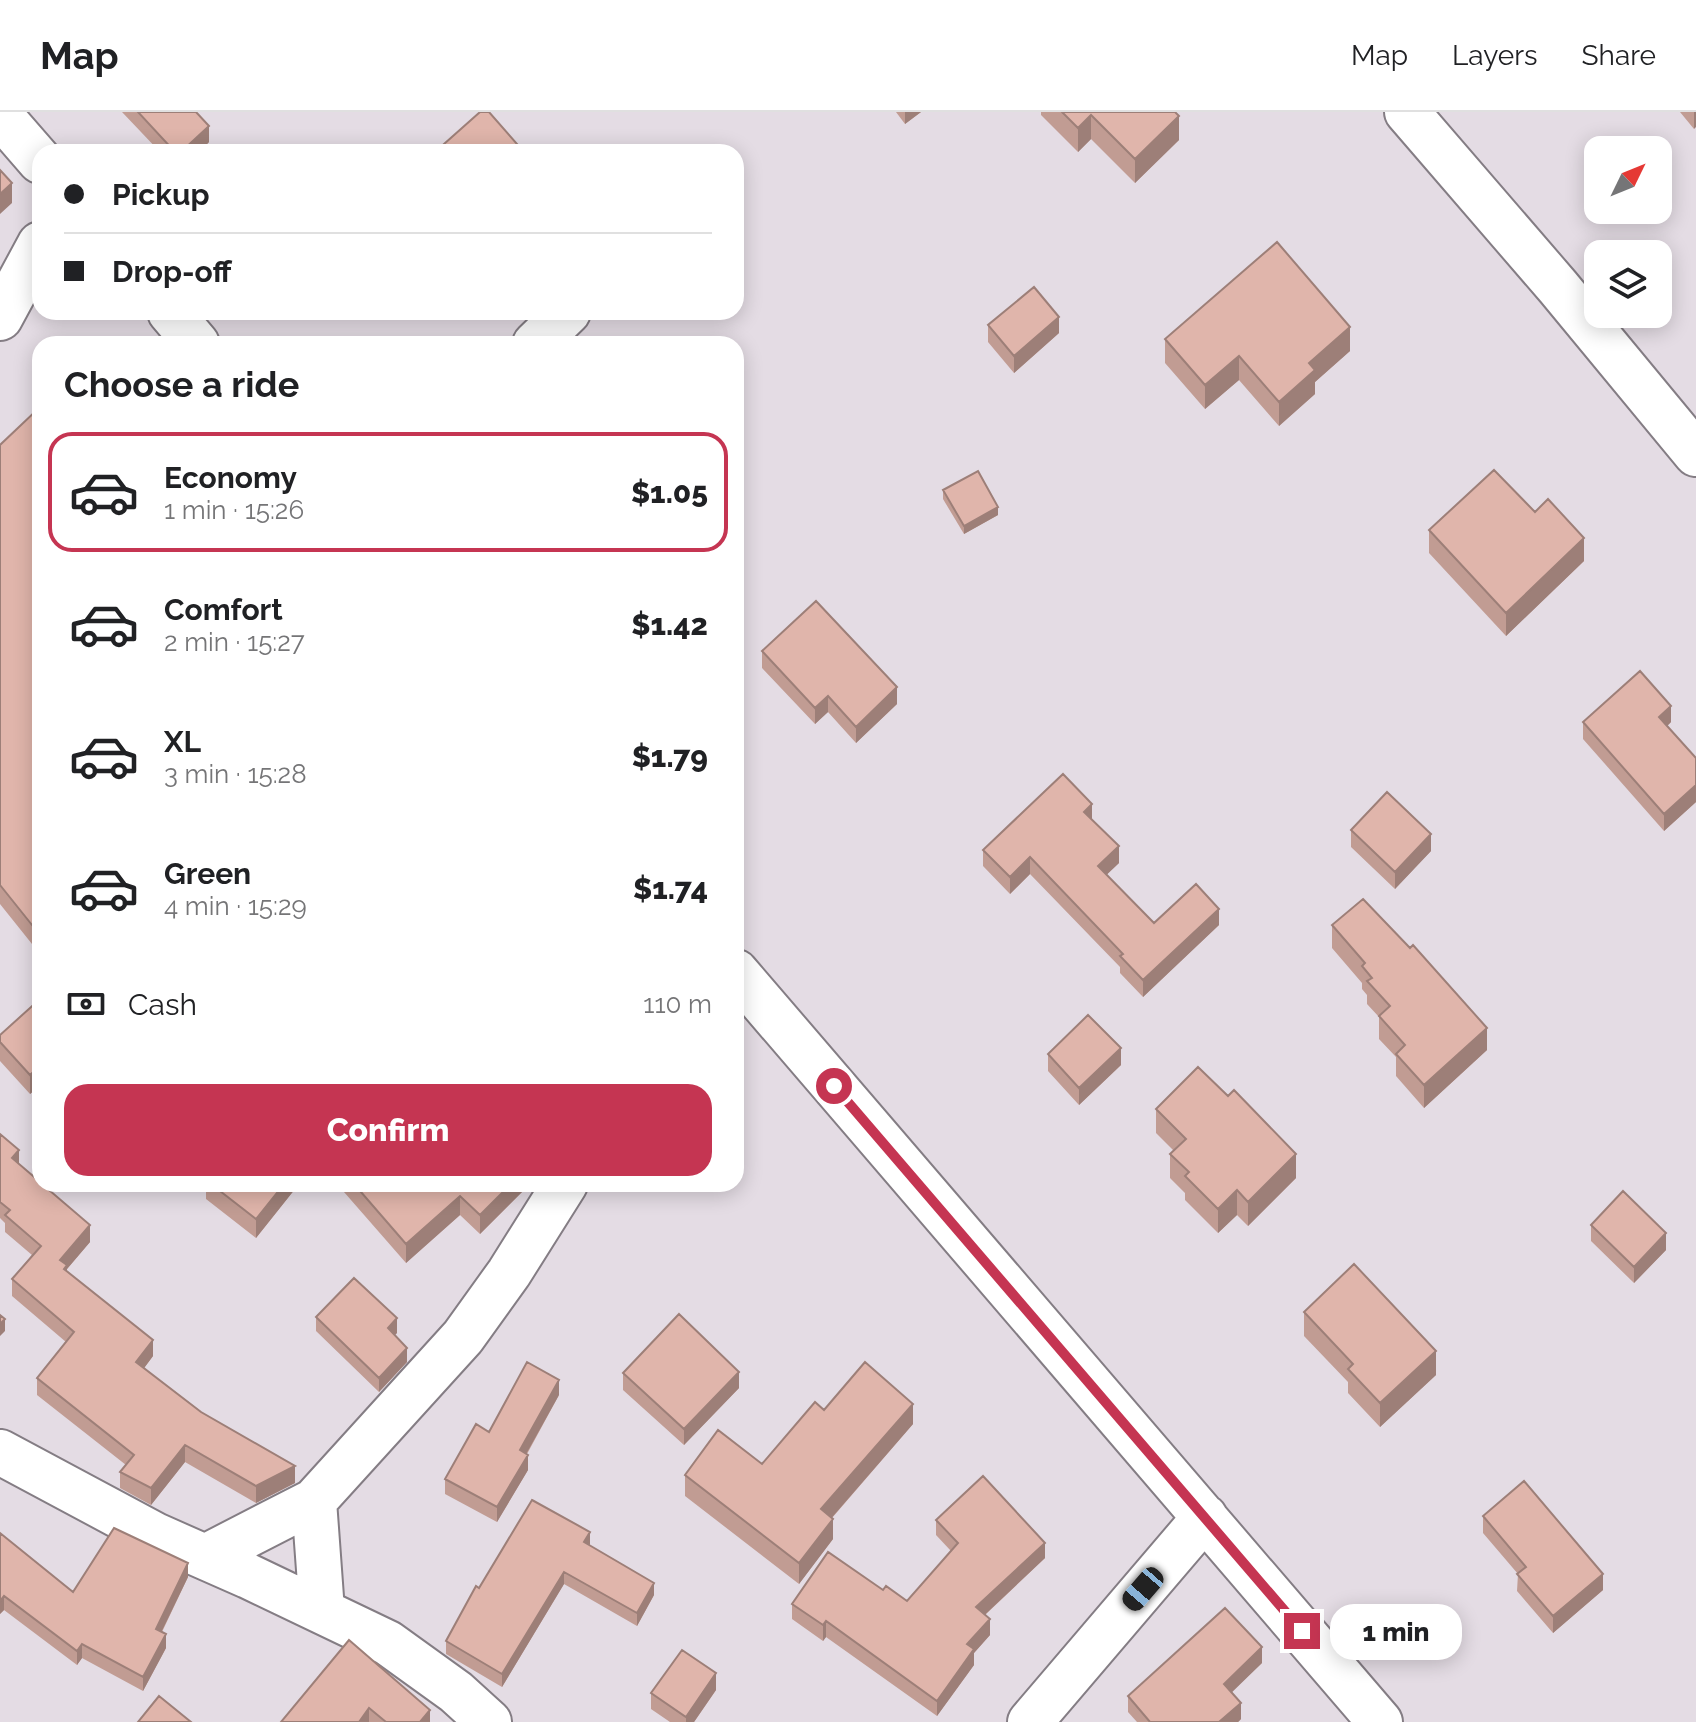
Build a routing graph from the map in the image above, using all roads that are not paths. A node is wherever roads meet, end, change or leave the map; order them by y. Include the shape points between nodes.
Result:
1 (1407, 112) edge
2 (0, 115) edge
3 (32, 152) edge
4 (32, 259) edge
5 (0, 318) edge
6 (177, 320) edge
7 (560, 320) edge
8 (190, 336) edge
9 (543, 336) edge
10 (1696, 454) edge
11 (744, 992) edge
12 (560, 1192) edge
13 (0, 1452) edge
14 (314, 1501) junction
15 (1205, 1517) junction
16 (205, 1557) junction
17 (322, 1611) junction
18 (489, 1722) edge
19 (1030, 1722) edge
20 (1380, 1722) edge

1 - 10 street
2 - 3 street
4 - 5 street
6 - 8 street
7 - 9 street
11 - 15 street
12 - 14 street via 463,1337
13 - 16 street
14 - 16 street
14 - 17 street
15 - 19 street
15 - 20 street
16 - 17 street
17 - 18 street via 388,1643

